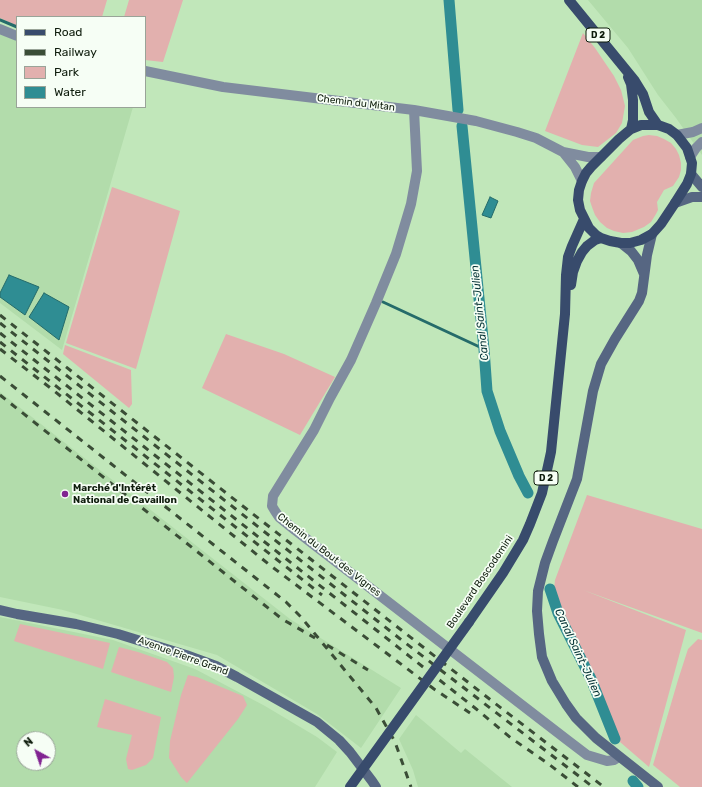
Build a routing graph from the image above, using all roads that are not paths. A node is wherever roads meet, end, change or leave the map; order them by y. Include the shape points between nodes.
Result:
1 (569, 0) edge
2 (0, 29) edge
3 (16, 36) edge
4 (626, 70) junction
5 (146, 71) edge
6 (414, 110) junction
7 (658, 125) junction
8 (702, 128) edge
9 (631, 129) junction
10 (677, 135) junction
11 (702, 142) edge
12 (563, 152) junction
13 (601, 157) junction
14 (690, 157) junction
15 (691, 174) junction
16 (582, 181) junction
17 (702, 187) edge
18 (702, 197) edge
19 (675, 203) junction
20 (584, 220) junction
21 (652, 234) junction
22 (601, 238) junction
23 (621, 243) junction
24 (644, 274) junction
25 (565, 314) junction
26 (0, 610) edge
27 (619, 757) junction
28 (350, 787) edge
29 (376, 787) edge
30 (658, 787) edge

1 - 4 main road, D 2
2 - 3 street
4 - 7 main road, D 2 via 643,94
4 - 9 main road, D 2 via 633,100
5 - 6 street, Chemin du Mitan via 223,87
6 - 12 street, Chemin du Mitan via 476,121 517,132 536,138
6 - 27 street, Chemin du Bout des Vignes via 416,171 411,204 396,254 351,360 314,430 273,496 272,506 279,517 290,526 587,755 607,761
7 - 9 main road via 641,125
7 - 10 main road
8 - 10 street
9 - 13 main road
10 - 14 main road via 688,148
11 - 14 street
12 - 13 street, Chemin du Mitan
12 - 16 street, Chemin du Mitan
13 - 16 main road
14 - 15 main road
15 - 17 street
15 - 19 main road
16 - 20 main road via 578,200
18 - 19 street via 692,197
19 - 21 main road
20 - 22 main road
20 - 25 main road, Boulevard Boscodomini / D 2 via 568,257
21 - 23 main road via 641,240
21 - 24 street
22 - 23 main road
22 - 25 main road, Boulevard Boscodomini / D 2 via 587,246 577,261
23 - 24 street via 638,260
24 - 27 street via 639,301 601,364 593,391 577,479 545,563 538,591 537,611 542,657 552,681 576,718
25 - 28 main road, Boulevard Boscodomini / D 2, bridge via 551,452 542,492 523,540 469,622
26 - 29 street, Avenue Pierre Grand via 118,634 216,666 317,722 350,752
27 - 30 street

